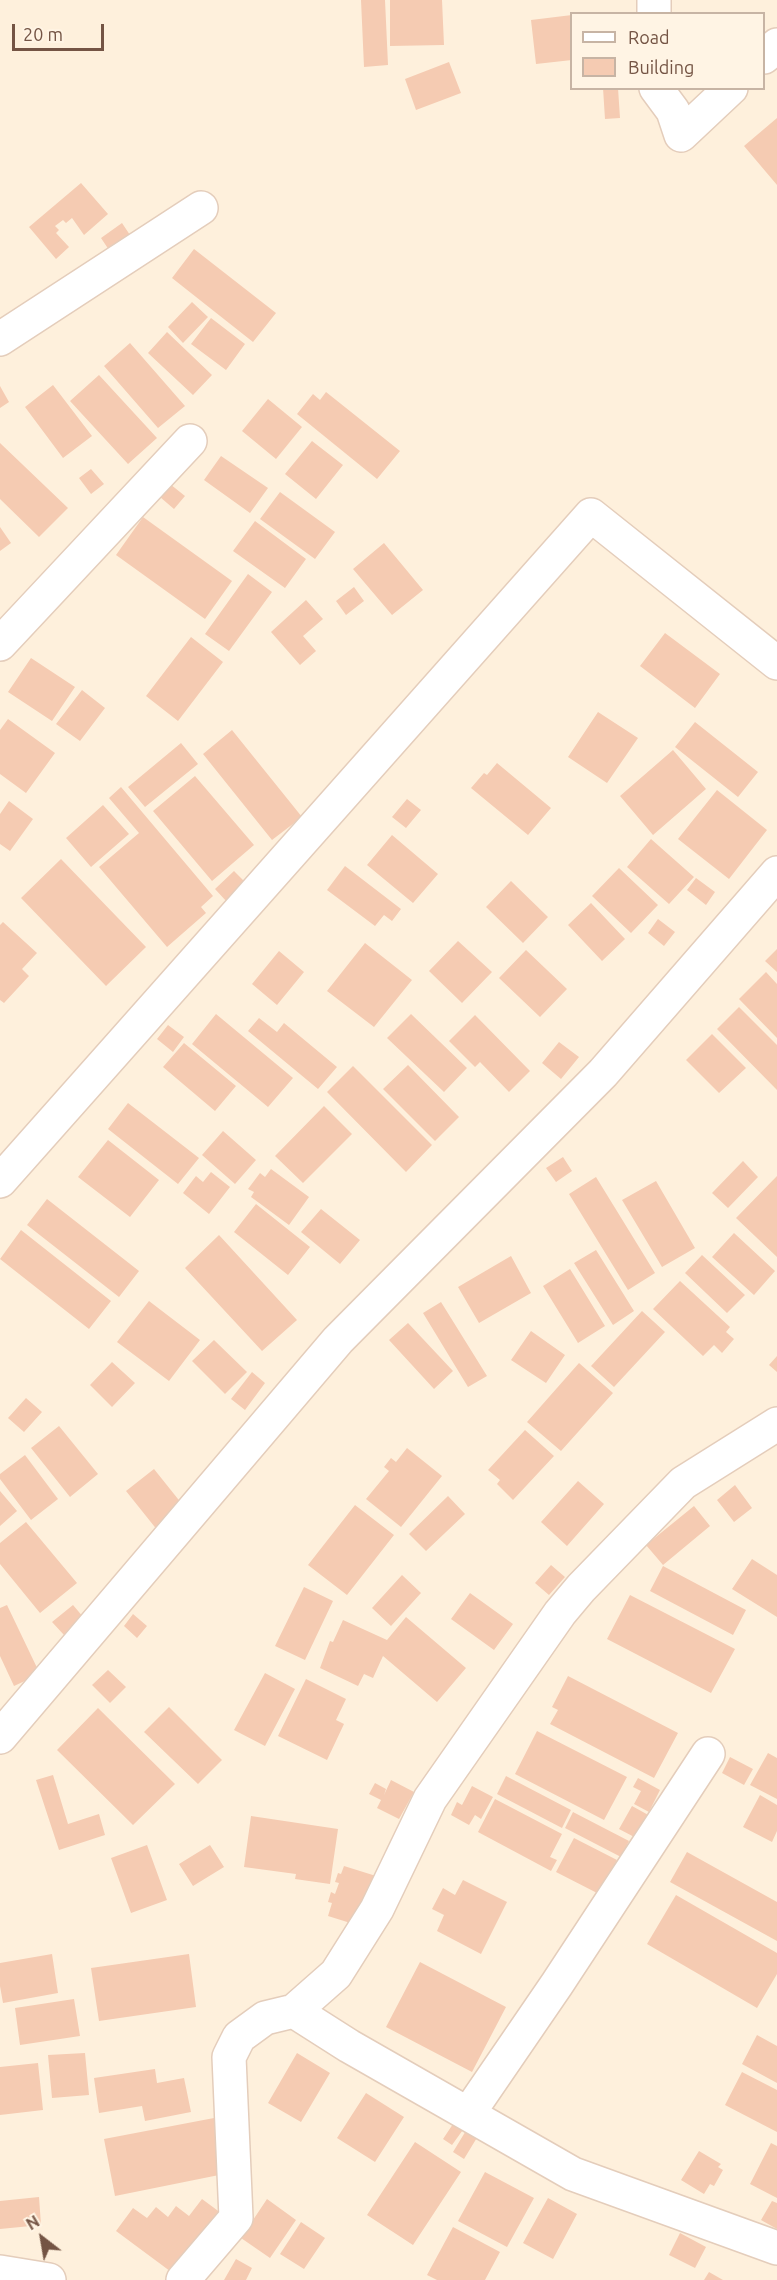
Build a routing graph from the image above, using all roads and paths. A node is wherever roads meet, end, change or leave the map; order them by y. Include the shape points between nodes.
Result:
1 (777, 45) edge
2 (765, 56) edge
3 (657, 90) edge
4 (728, 90) edge
5 (201, 208) dead end
6 (0, 339) edge
7 (190, 441) dead end
8 (0, 644) edge
9 (777, 663) edge
10 (777, 873) edge
11 (0, 1180) edge
12 (777, 1424) edge
13 (0, 1737) edge
14 (708, 1754) dead end
15 (294, 2011) junction
16 (468, 2114) junction
17 (777, 2248) edge
18 (0, 2272) edge
19 (49, 2280) edge
20 (183, 2280) edge

1 - 2 street
3 - 4 street via 673,111 681,135
5 - 6 street
7 - 8 street
9 - 11 street via 591,515
10 - 13 street via 603,1073 338,1340
12 - 15 street via 683,1483 574,1596 430,1799 378,1909 336,1974
14 - 16 street
15 - 16 street
15 - 20 street via 265,2019 240,2037 229,2057 236,2218
16 - 17 street via 573,2174
18 - 19 street

